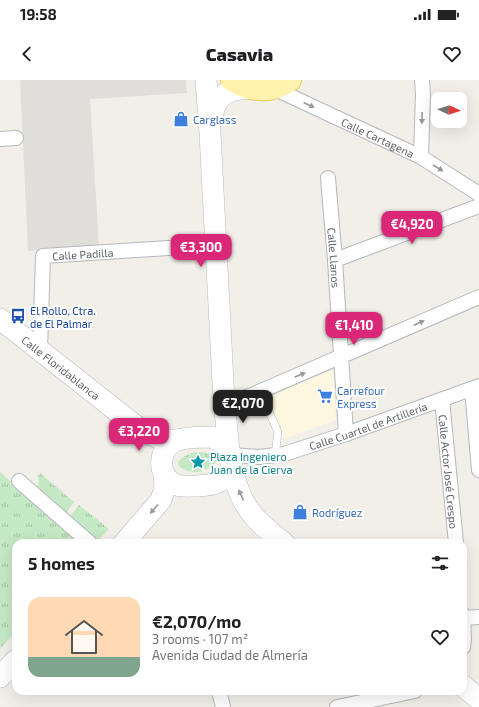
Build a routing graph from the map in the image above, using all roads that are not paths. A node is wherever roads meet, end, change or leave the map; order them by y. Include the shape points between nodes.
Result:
1 (206, 80) edge
2 (422, 80) edge
3 (240, 84) edge
4 (282, 84) edge
5 (210, 133) junction
6 (16, 138) dead end
7 (0, 139) edge
8 (421, 157) junction
9 (328, 178) dead end
10 (479, 194) edge
11 (479, 206) edge
12 (216, 245) junction
13 (335, 260) junction
14 (479, 297) edge
15 (0, 319) edge
16 (40, 350) junction
17 (341, 357) junction
18 (475, 388) edge
19 (260, 392) junction
20 (442, 400) junction
21 (224, 401) junction
22 (141, 430) junction
23 (346, 434) junction
24 (211, 437) junction
25 (179, 440) junction
26 (275, 455) junction
27 (231, 456) junction
28 (163, 468) junction
29 (479, 470) edge
30 (19, 480) dead end
31 (85, 539) edge
32 (128, 539) edge
33 (279, 539) edge
34 (456, 539) edge
35 (479, 617) edge
36 (467, 618) edge
37 (12, 664) edge
38 (0, 677) edge
39 (467, 689) edge
40 (220, 695) edge
41 (396, 695) edge
42 (479, 699) edge
43 (223, 707) edge
44 (337, 707) edge

1 - 5 main road
2 -> 8 street
3 - 4 main road via 257,90
3 - 5 main road via 216,103
4 -> 8 street, Calle Cartagena
5 - 12 main road
6 - 7 street
8 -> 10 street, Calle Cartagena
9 - 13 street, Calle Llanos
11 - 13 street
12 - 16 street, Calle Padilla via 43,256
12 - 21 main road
13 - 17 street, Calle Llanos
17 -> 14 street
15 - 16 main road, Calle Floridablanca
16 - 22 main road, Calle Floridablanca
19 -> 17 street
17 - 23 street, Calle Llanos
18 - 20 street, Calle Cuartel de Artillería
18 - 29 street
19 - 21 street via 237,400
19 - 26 lane via 278,432
20 - 23 street, Calle Cuartel de Artillería
20 - 34 street, Calle Actor José Crespo
21 - 24 main road via 221,424 216,434
21 - 27 main road
22 - 25 main road, Calle Floridablanca via 163,440
22 - 28 main road, Calle Floridablanca via 156,449
23 - 26 street, Calle Cuartel de Artillería
24 - 25 main road
24 - 27 main road via 224,443
25 - 28 main road via 167,448 162,456
26 - 27 street, Calle Cuartel de Artillería
27 - 28 main road via 229,473 211,485 178,486 170,481
33 -> 27 main road via 250,512 240,493
28 -> 32 main road via 165,487 162,500
30 - 31 street
35 - 36 street
37 - 38 main road
39 - 42 main road
40 - 43 street
41 - 44 street

